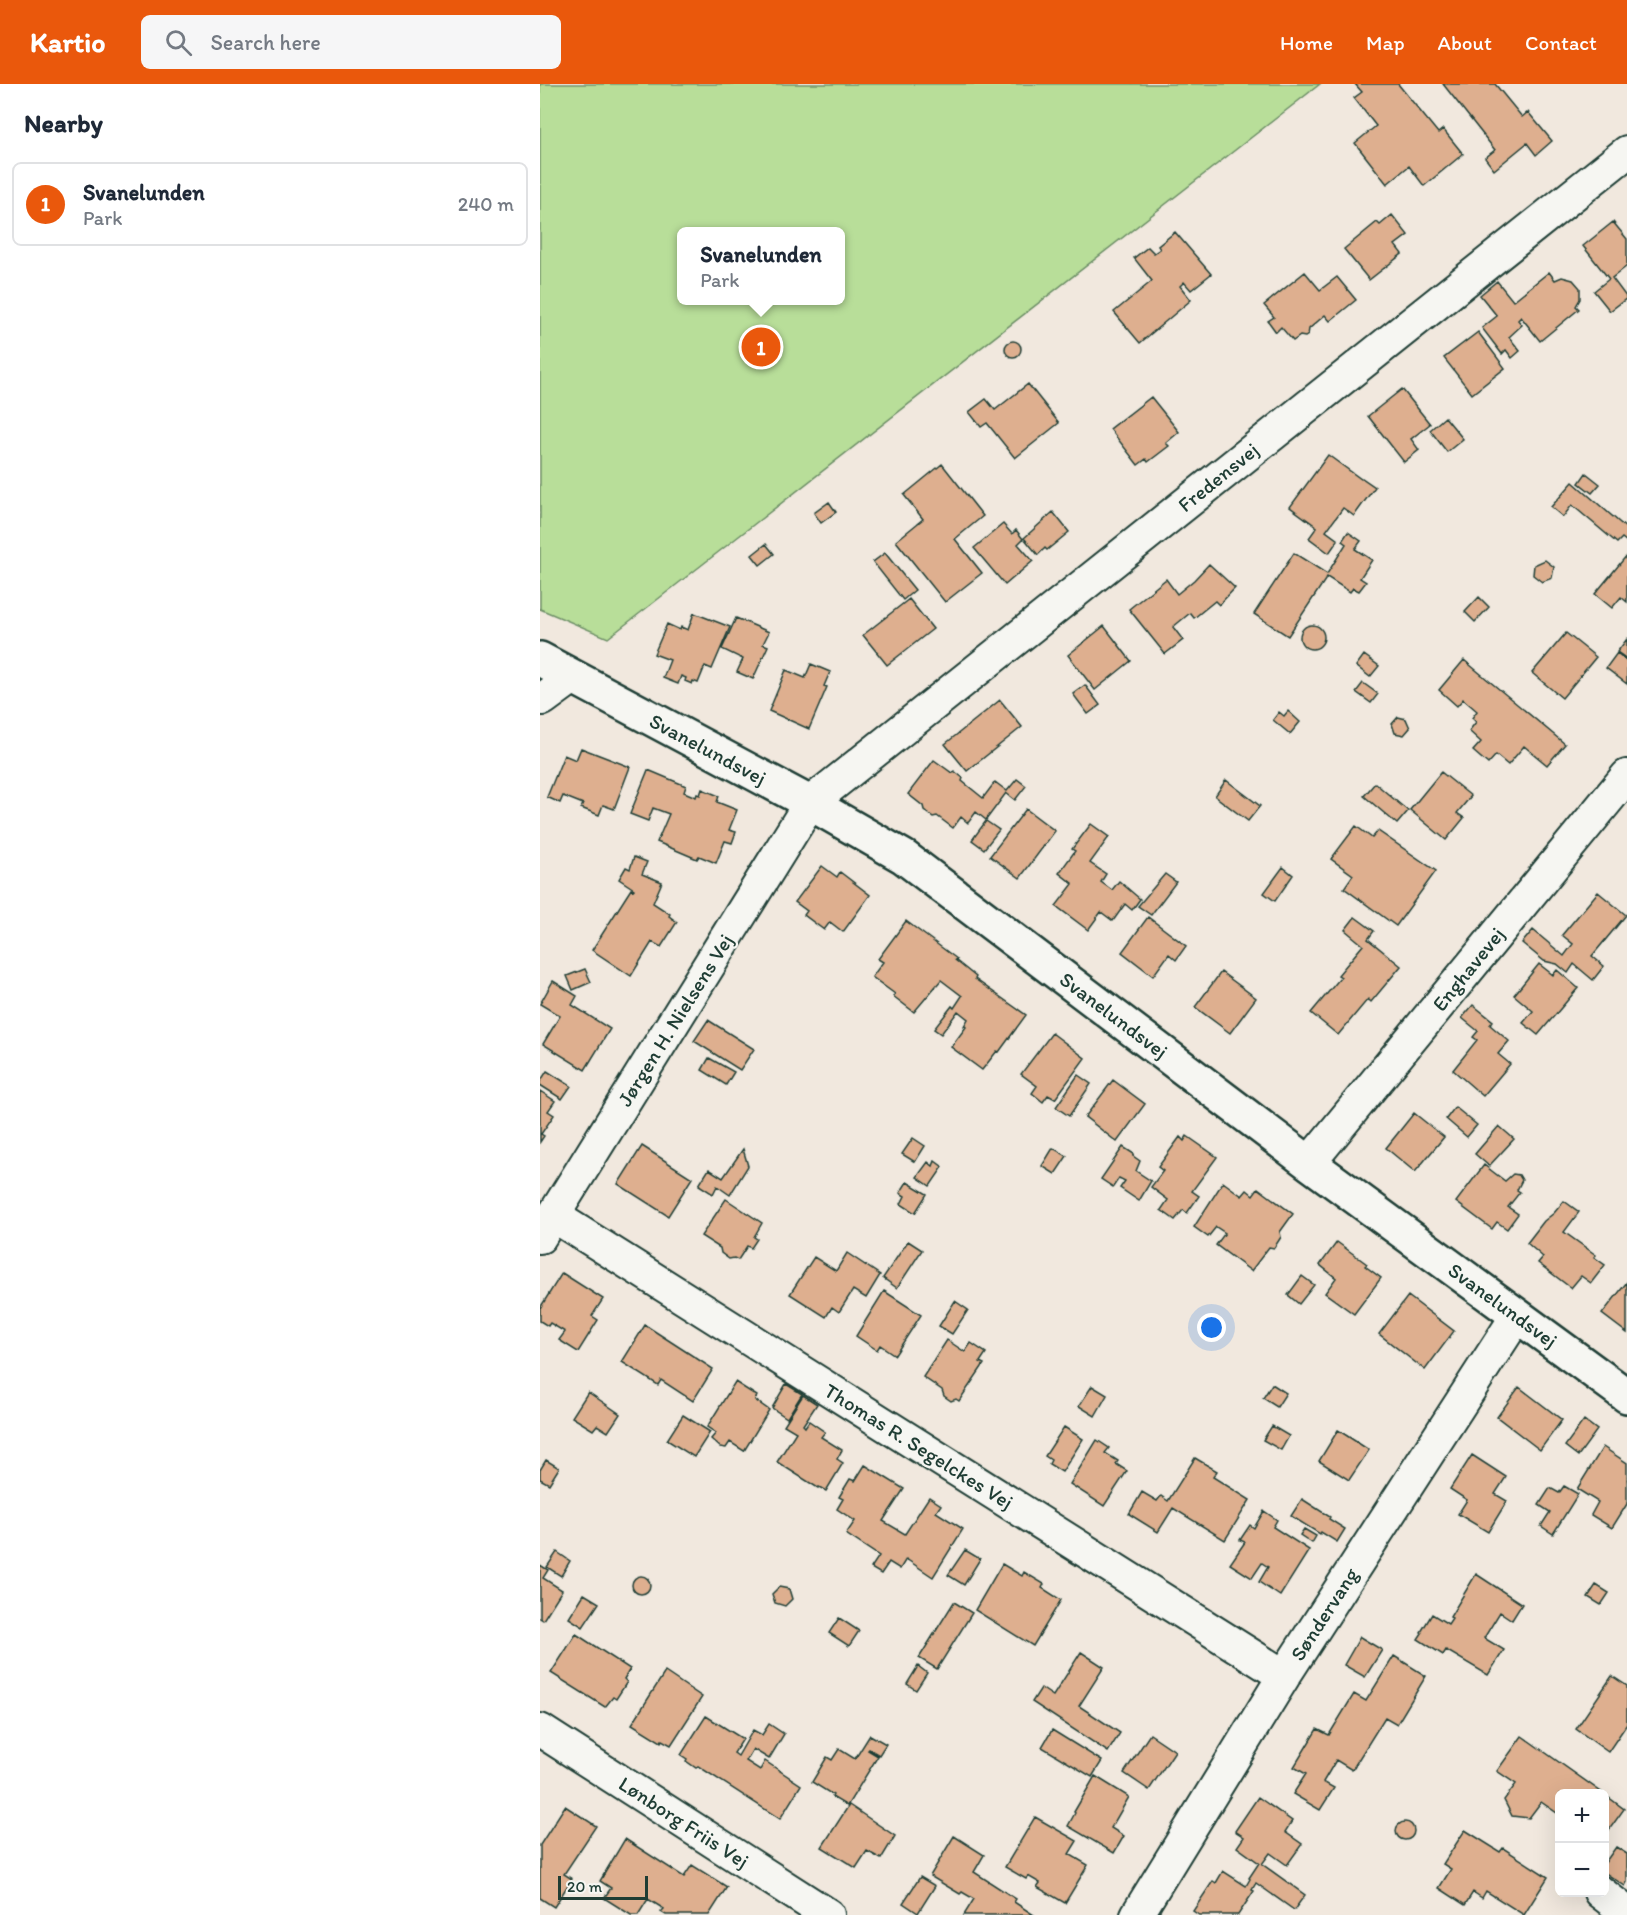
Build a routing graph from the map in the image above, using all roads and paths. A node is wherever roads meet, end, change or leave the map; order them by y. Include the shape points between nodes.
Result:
1 (1627, 152) edge
2 (540, 660) edge
3 (573, 676) junction
4 (540, 698) edge
5 (1627, 776) edge
6 (810, 802) junction
7 (1309, 1163) junction
8 (547, 1226) edge
9 (1517, 1316) junction
10 (1627, 1396) edge
11 (1284, 1676) junction
12 (540, 1730) edge
13 (1605, 1897) edge
14 (1627, 1913) edge
15 (828, 1915) edge
16 (1137, 1915) edge

1 - 6 street, Fredensvej
2 - 3 street, Svanelundsvej
3 - 4 street
3 - 6 street, Svanelundsvej
5 - 7 street, Enghavevej
6 - 7 street, Svanelundsvej via 904,857
6 - 8 street, Jørgen H. Nielsens Vej
7 - 9 street, Svanelundsvej
8 - 11 street, Thomas R. Segelckes Vej
9 - 10 street, Svanelundsvej
9 - 11 street, Søndervang
11 - 16 street, Søndervang
12 - 15 street, Lønborg Friis Vej
13 - 14 street

